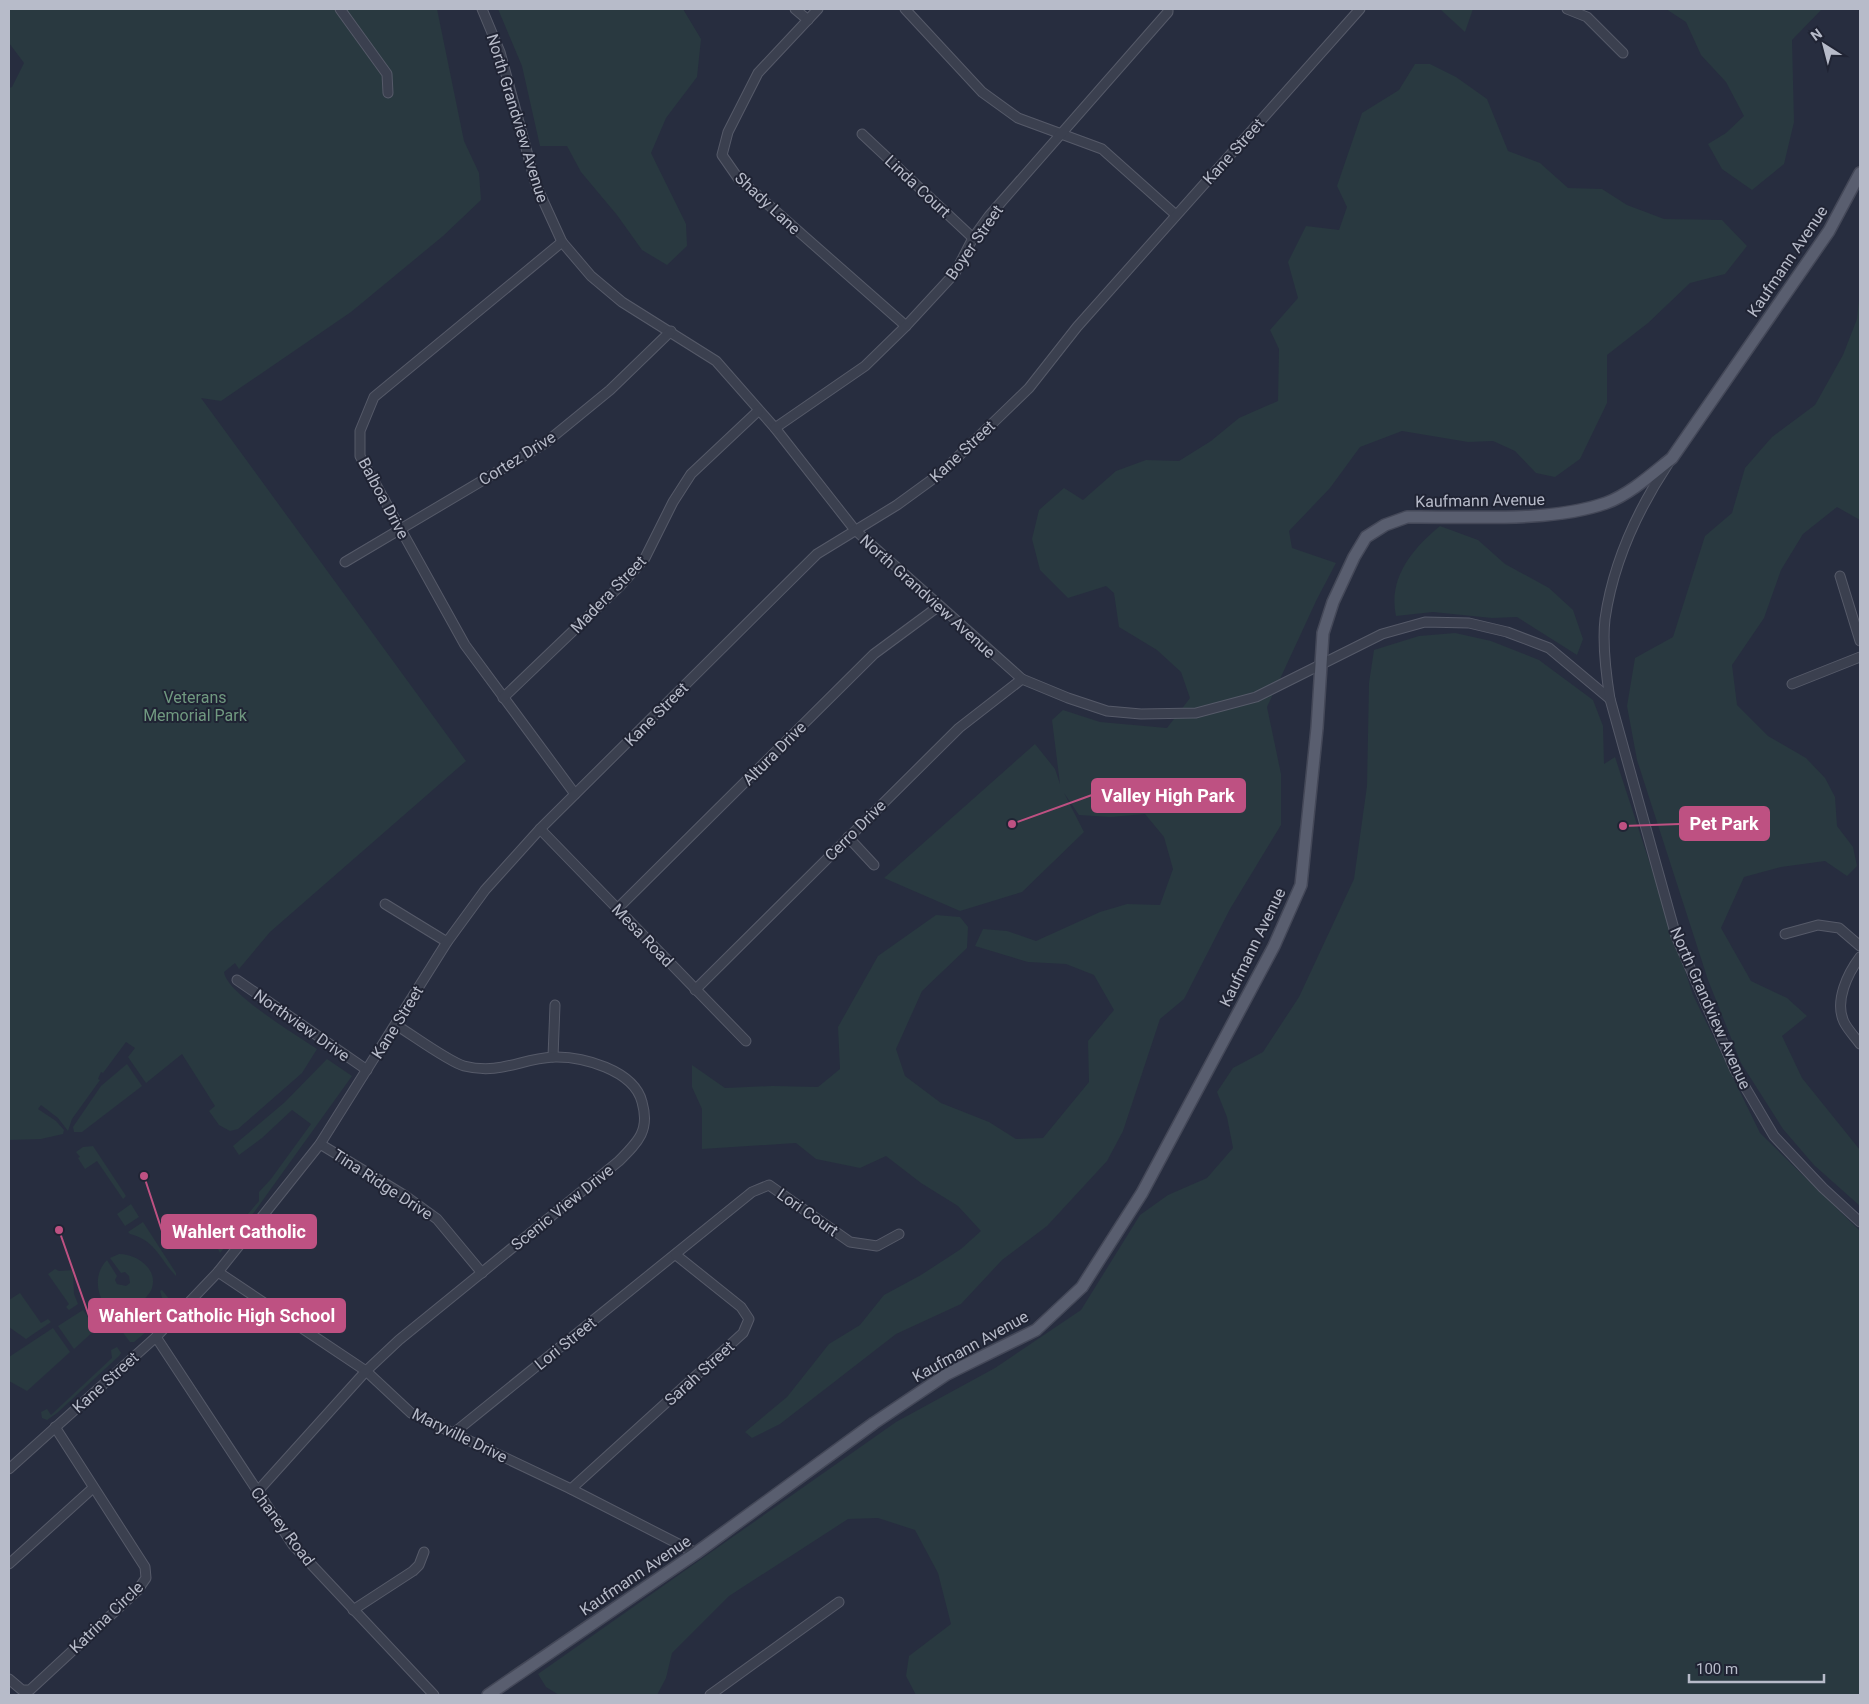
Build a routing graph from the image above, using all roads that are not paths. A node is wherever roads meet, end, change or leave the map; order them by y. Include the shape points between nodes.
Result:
1 (340, 9) edge
2 (482, 9) edge
3 (795, 9) edge
4 (818, 9) edge
5 (905, 9) edge
6 (1168, 9) edge
7 (1360, 9) edge
8 (1568, 9) edge
9 (808, 20) junction
10 (1623, 52) dead end
11 (388, 93) dead end
12 (862, 134) dead end
13 (1063, 134) junction
14 (1860, 173) edge
15 (1176, 215) junction
16 (973, 238) junction
17 (562, 242) junction
18 (906, 326) junction
19 (671, 331) junction
20 (758, 411) junction
21 (775, 428) junction
22 (1672, 458) junction
23 (400, 528) junction
24 (855, 530) junction
25 (345, 562) dead end
26 (1840, 576) dead end
27 (939, 606) junction
28 (1860, 642) edge
29 (1860, 657) edge
30 (1321, 663) junction
31 (1022, 679) junction
32 (1792, 684) dead end
33 (503, 698) junction
34 (1610, 699) junction
35 (575, 794) junction
36 (540, 829) junction
37 (848, 837) junction
38 (874, 865) dead end
39 (385, 904) dead end
40 (617, 909) junction
41 (1785, 934) dead end
42 (447, 942) junction
43 (1860, 946) edge
44 (1860, 957) edge
45 (237, 980) dead end
46 (695, 990) junction
47 (555, 1005) dead end
48 (396, 1024) junction
49 (746, 1042) dead end
50 (1860, 1044) edge
51 (554, 1057) junction
52 (367, 1070) junction
53 (320, 1144) junction
54 (1860, 1222) edge
55 (899, 1234) dead end
56 (676, 1255) junction
57 (218, 1272) junction
58 (482, 1273) junction
59 (156, 1337) junction
60 (366, 1371) junction
61 (55, 1427) junction
62 (455, 1432) junction
63 (9, 1469) edge
64 (94, 1488) junction
65 (571, 1489) junction
66 (257, 1492) junction
67 (424, 1552) dead end
68 (696, 1553) junction
69 (9, 1564) edge
70 (839, 1602) dead end
71 (353, 1610) junction
72 (9, 1679) edge
73 (434, 1695) edge
74 (488, 1695) edge
75 (710, 1695) edge

1 - 11 street via 387,74
2 - 17 street, North Grandview Avenue via 500,52 536,185
3 - 9 street
4 - 9 street, Shady Lane
5 - 13 street via 982,92 1018,118
6 - 13 street, Boyer Street
7 - 15 street, Kane Street
8 - 10 street via 1587,17
9 - 18 street, Shady Lane via 758,73 728,132 722,155 738,178
12 - 16 street, Linda Court
13 - 15 street via 1102,149
13 - 16 street, Boyer Street
14 - 22 main road, Kaufmann Avenue via 1829,231
15 - 24 street, Kane Street via 1077,327 1029,388 941,473
16 - 18 street, Boyer Street via 955,273
17 - 19 street, North Grandview Avenue via 591,276 622,302
17 - 23 street, Balboa Drive via 374,397 360,430 360,456
18 - 21 street, Boyer Street via 865,366
19 - 20 street, North Grandview Avenue via 716,361
19 - 23 street, Cortez Drive via 610,390 544,444
20 - 21 street, North Grandview Avenue
20 - 33 street, Madera Street via 691,474 645,558 633,572
21 - 24 street, North Grandview Avenue
22 - 30 main road, Kaufmann Avenue via 1638,485 1607,502 1562,515 1407,517 1385,524 1366,537 1349,566 1323,633
22 - 34 street, North Grandview Avenue via 1644,500 1626,540 1615,579 1605,620
23 - 25 street, Cortez Drive
23 - 33 street, Balboa Drive via 465,645
24 - 27 street, North Grandview Avenue
24 - 35 street, Kane Street via 818,554
26 - 28 street
27 - 31 street, North Grandview Avenue
27 - 40 street, Altura Drive via 874,654
29 - 32 street
30 - 31 street, North Grandview Avenue via 1256,697 1196,713 1107,711
30 - 34 street, North Grandview Avenue via 1382,634 1425,622 1469,623 1507,632 1549,648
30 - 68 main road, Kaufmann Avenue via 1301,884 1274,946 1142,1193 1082,1287 1036,1330 947,1374
31 - 37 street, Cerro Drive via 959,728
33 - 35 street, Balboa Drive
34 - 54 street, North Grandview Avenue via 1676,936 1735,1070 1774,1136
35 - 36 street, Kane Street
36 - 40 street, Mesa Road
36 - 42 street, Kane Street via 485,890
37 - 38 street
37 - 46 street, Cerro Drive
39 - 42 street
40 - 46 street, Mesa Road
41 - 43 street via 1818,925 1839,928
42 - 48 street, Kane Street
44 - 50 street via 1849,972 1842,996 1844,1021
45 - 52 street, Northview Drive
46 - 49 street, Mesa Road
47 - 51 street
48 - 51 street, Scenic View Drive via 462,1066 494,1070
48 - 52 street, Kane Street
51 - 58 street, Scenic View Drive via 593,1062 623,1076 641,1095 647,1118 639,1141 620,1160
52 - 53 street, Kane Street
53 - 57 street, Kane Street
53 - 58 street, Tina Ridge Drive via 437,1219
55 - 56 street, Lori Court via 877,1246 850,1242 769,1185 752,1192
56 - 62 street, Lori Street
56 - 65 street, Sarah Street via 741,1307 749,1319 743,1333
57 - 59 street, Kane Street
57 - 60 street, Maryville Drive
58 - 60 street, Scenic View Drive
59 - 61 street, Kane Street
59 - 66 street, Chaney Road
60 - 62 street, Maryville Drive via 411,1413
60 - 66 street, Scenic View Drive
61 - 63 street, Kane Street
61 - 64 street, Katrina Circle
62 - 65 street, Maryville Drive
64 - 69 street
64 - 72 street, Katrina Circle via 145,1567 146,1578 137,1591 30,1690 22,1690
65 - 68 street, Maryville Drive
66 - 71 street, Chaney Road via 293,1545
67 - 71 street via 413,1571
68 - 74 main road, Kaufmann Avenue
70 - 75 street
71 - 73 street, Chaney Road

